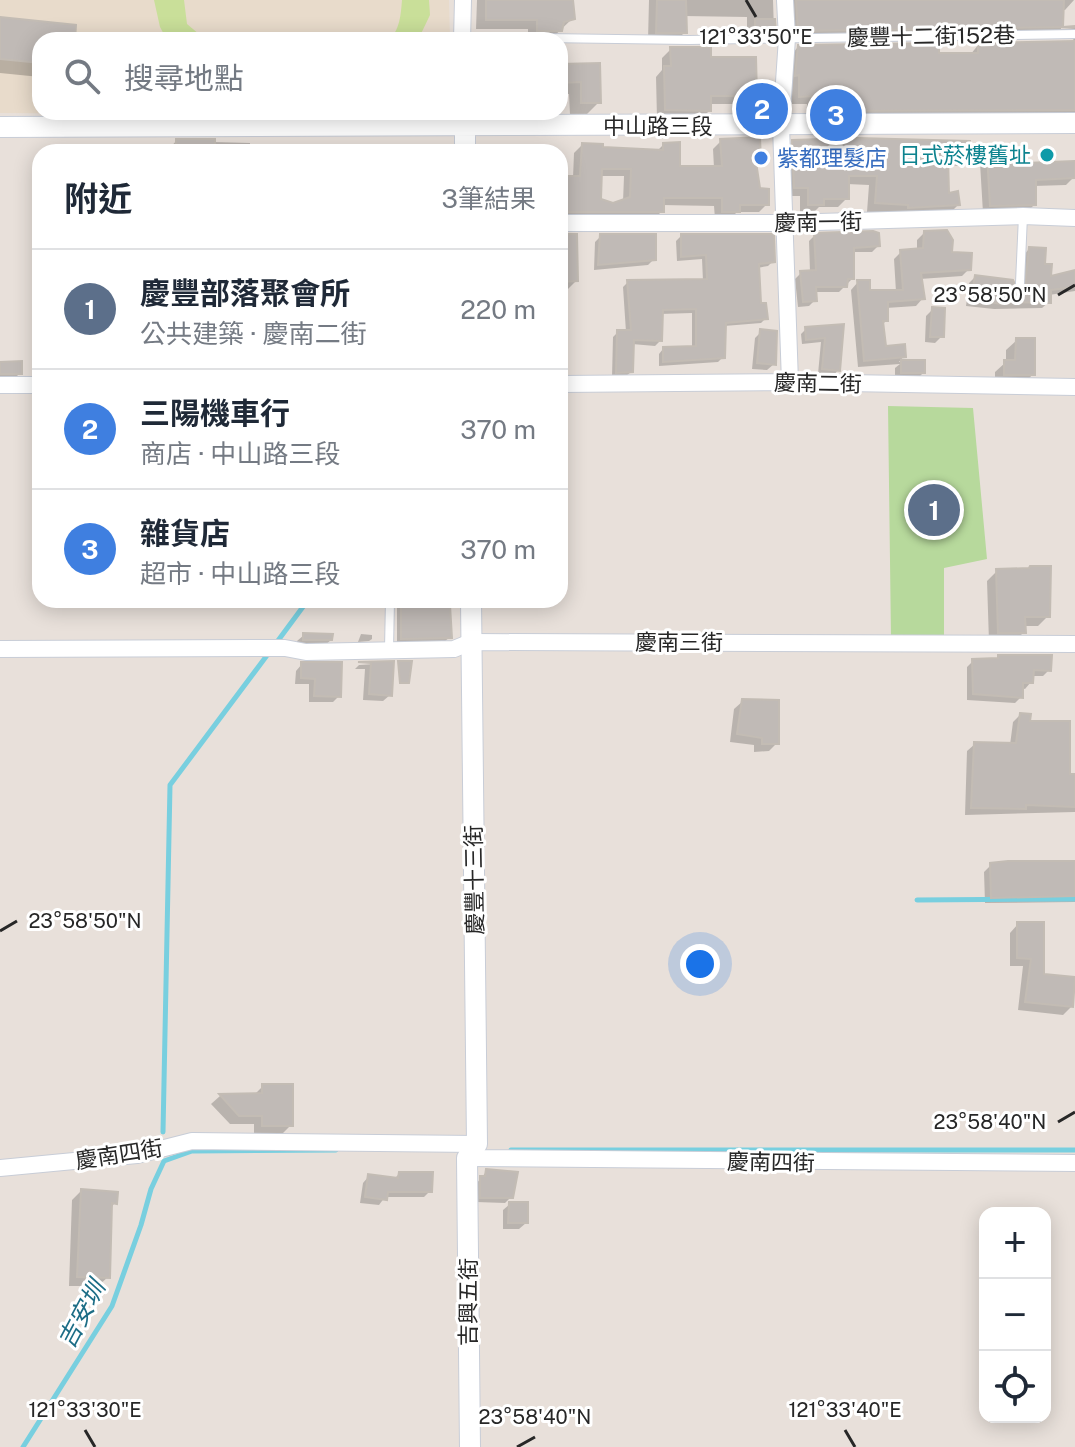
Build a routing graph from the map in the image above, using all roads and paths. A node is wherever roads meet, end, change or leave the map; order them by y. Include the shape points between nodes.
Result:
1 (463, 0) edge
2 (785, 0) edge
3 (462, 32) edge
4 (1075, 34) edge
5 (568, 36) edge
6 (787, 38) junction
7 (362, 120) edge
8 (465, 120) edge
9 (544, 120) edge
10 (1075, 123) edge
11 (781, 126) junction
12 (0, 127) edge
13 (465, 144) edge
14 (1023, 216) junction
15 (1075, 218) edge
16 (568, 223) edge
17 (784, 223) junction
18 (1020, 283) dead end
19 (790, 382) junction
20 (568, 384) edge
21 (0, 385) edge
22 (32, 385) edge
23 (1075, 387) edge
24 (390, 608) edge
25 (471, 608) edge
26 (471, 642) junction
27 (1075, 644) edge
28 (0, 649) edge
29 (389, 649) junction
30 (472, 1151) junction
31 (1075, 1163) edge
32 (0, 1168) edge
33 (470, 1447) edge

1 - 3 street
2 - 6 street
4 - 6 lane, 慶豐十二街152巷
5 - 6 lane, 慶豐十二街152巷
6 - 11 street
7 - 12 street, 中山路三段
8 - 13 street
9 - 11 street, 中山路三段
10 - 11 street, 中山路三段
11 - 17 street
14 - 15 street, 慶南一街
14 - 17 street, 慶南一街
14 - 18 lane
16 - 17 street, 慶南一街
17 - 19 street
19 - 20 street, 慶南二街
19 - 23 street, 慶南二街
21 - 22 street
24 - 29 lane
25 - 26 street, 慶豐十三街
26 - 27 street, 慶南三街
26 - 29 street, 慶南三街 via 454,649
26 - 30 street, 慶豐十三街
28 - 29 street, 慶南三街
30 - 31 street, 慶南四街
30 - 32 street, 慶南四街 via 192,1141 137,1155
30 - 33 street, 吉興五街

